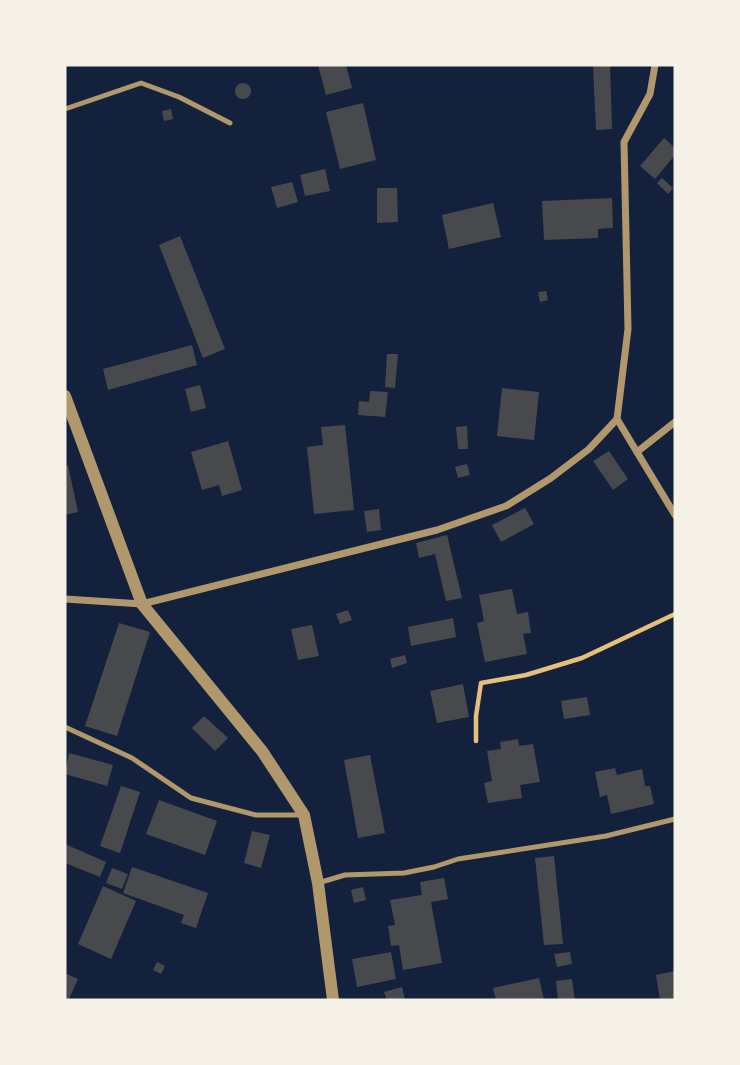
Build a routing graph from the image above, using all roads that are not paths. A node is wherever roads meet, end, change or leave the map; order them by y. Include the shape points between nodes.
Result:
1 (655, 65) edge
2 (65, 109) edge
3 (230, 123) dead end
4 (65, 396) edge
5 (617, 419) junction
6 (675, 422) edge
7 (637, 452) junction
8 (675, 515) edge
9 (65, 599) edge
10 (142, 604) junction
11 (65, 727) edge
12 (304, 815) junction
13 (675, 819) edge
14 (318, 883) junction
15 (333, 1000) edge

1 - 5 street via 650,94 624,142 628,330
2 - 3 lane via 141,83
4 - 10 street
5 - 7 street
5 - 10 street via 570,464 506,506 437,530
6 - 7 street
7 - 8 street
9 - 10 street
10 - 12 street via 262,751
11 - 12 lane via 132,758 191,798 256,815
12 - 14 street
13 - 14 lane via 404,873 345,875
14 - 15 street

